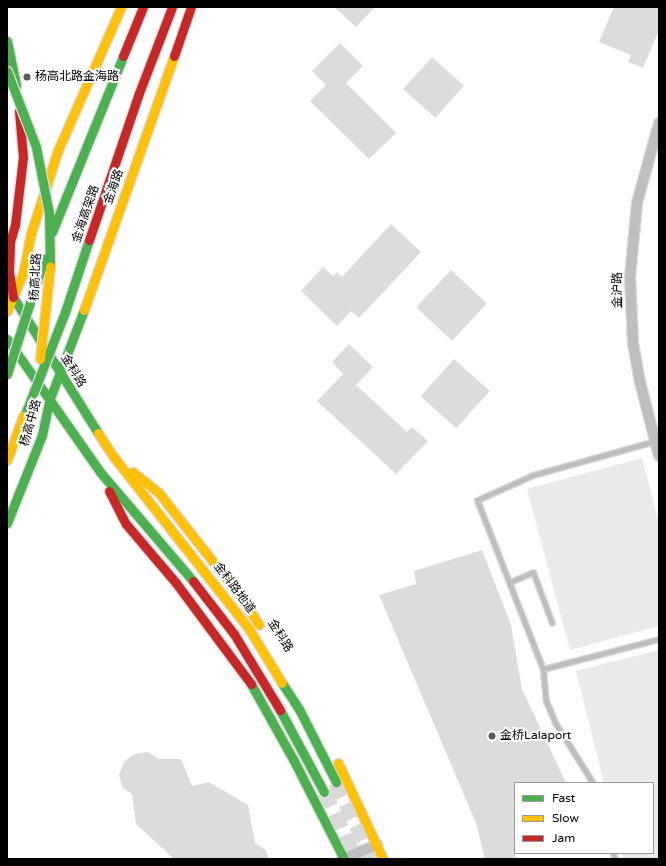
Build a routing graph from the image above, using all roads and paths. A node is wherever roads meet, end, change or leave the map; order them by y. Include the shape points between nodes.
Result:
1 (121, 7) edge
2 (143, 7) edge
3 (172, 7) edge
4 (191, 7) edge
5 (7, 41) edge
6 (7, 71) edge
7 (659, 123) edge
8 (13, 297) junction
9 (7, 311) edge
10 (7, 339) edge
11 (7, 374) edge
12 (61, 375) junction
13 (49, 401) junction
14 (20, 427) junction
15 (655, 441) junction
16 (113, 456) junction
17 (659, 456) edge
18 (7, 460) edge
19 (100, 472) junction
20 (147, 501) joint
21 (7, 523) edge
22 (510, 582) junction
23 (552, 623) dead end
24 (264, 633) dead end
25 (659, 640) edge
26 (543, 668) junction
27 (332, 751) dead end
28 (336, 782) tunnel mouth
29 (591, 782) edge
30 (324, 792) tunnel mouth
31 (377, 845) junction
32 (343, 859) edge
33 (383, 859) edge

1 - 8 main road via 58,150 32,233 23,273
2 - 11 main road, 金海高架路, bridge via 52,231
3 - 14 main road, 金海高架路, bridge via 139,93 65,312
4 - 12 main road, 金海路
5 - 8 main road, 杨高北路 via 16,85 23,157 15,225 10,242 9,271
6 - 14 main road, 杨高北路, bridge via 36,147 48,213 51,262 38,370
7 - 15 street, 金沪路 via 637,203 630,277 634,344 640,382
8 - 9 main road
8 - 12 main road, 金科路
10 - 13 main road
12 - 13 main road, 杨高中路
12 - 16 main road, 金科路
13 - 19 main road
13 - 21 main road, 杨高中路 via 42,435
14 - 18 main road, 杨高北路, bridge
15 - 17 street, 金沪路
15 - 22 lane via 533,475 477,500
16 - 20 main road, 金科路
16 - 24 main road, 金科路 via 159,493 244,601
19 - 30 main road via 139,516 234,634 277,704
19 - 32 main road via 126,524 176,582 243,671 293,759
20 - 28 main road, 金科路地道 via 200,564 249,629 299,709
22 - 23 lane via 533,572
22 - 26 lane
25 - 26 lane
26 - 29 lane via 546,700 556,724
27 - 31 main road
31 - 32 street
31 - 33 main road

